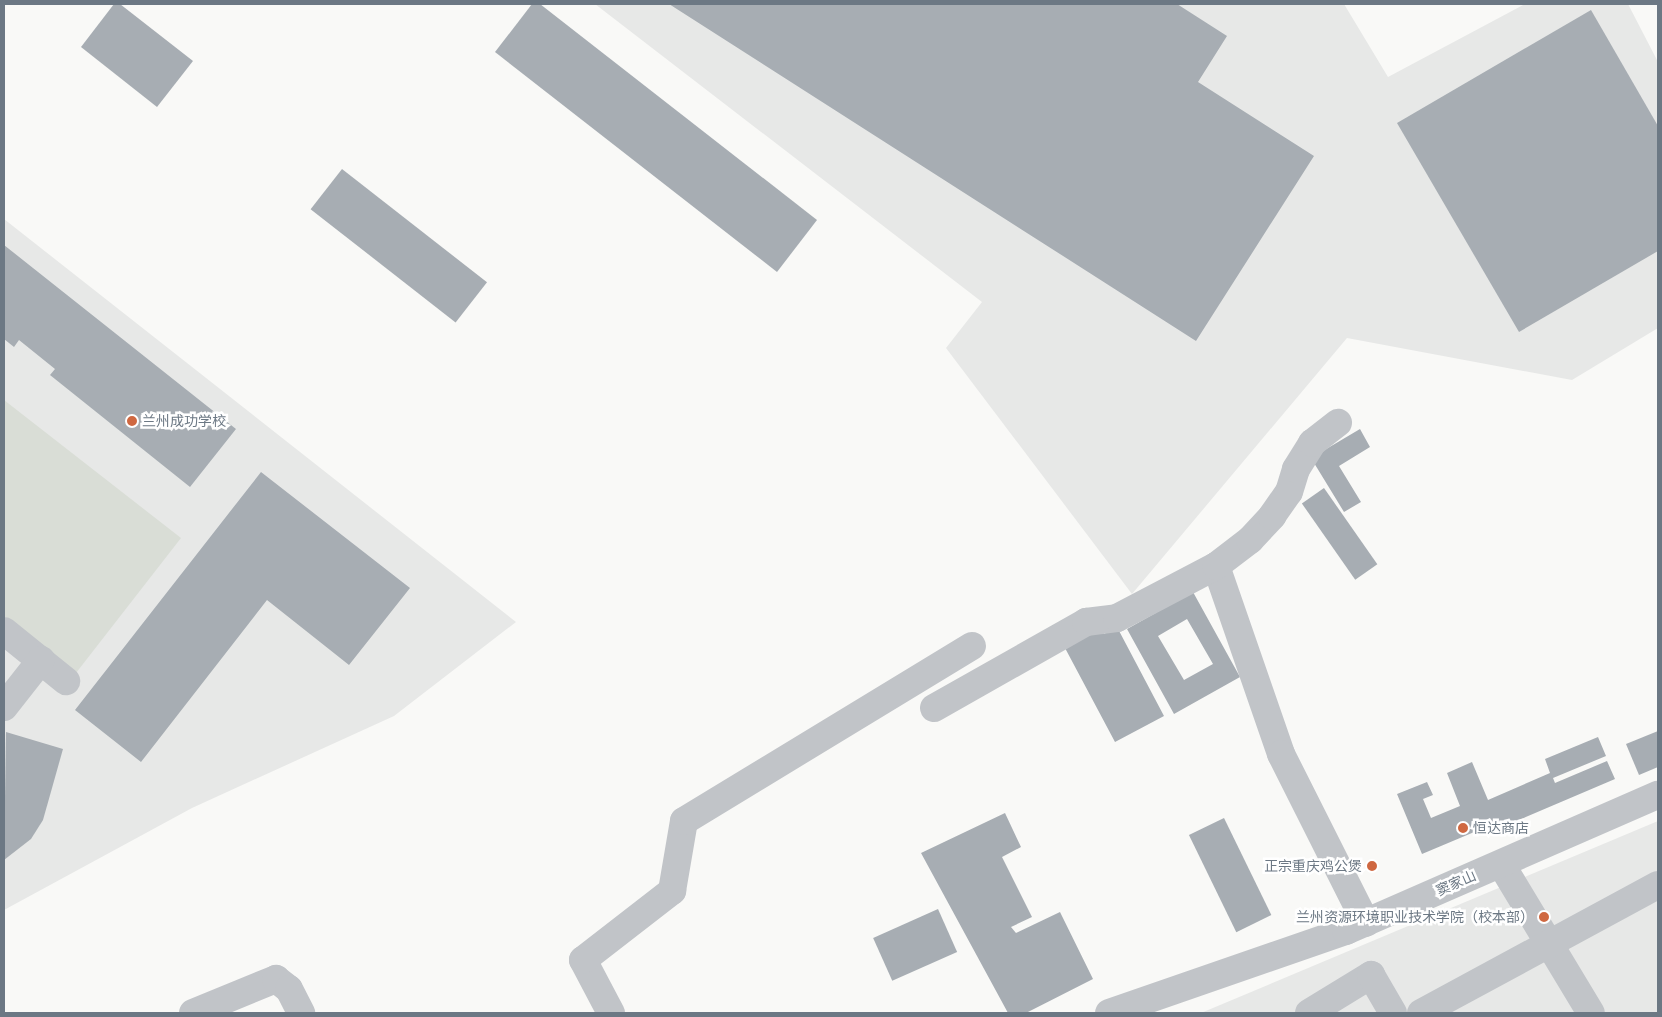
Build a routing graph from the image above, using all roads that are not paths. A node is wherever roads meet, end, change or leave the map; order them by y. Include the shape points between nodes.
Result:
1 (1338, 423) dead end
2 (1216, 566) junction
3 (4, 631) edge
4 (972, 646) dead end
5 (41, 660) junction
6 (66, 681) dead end
7 (4, 707) edge
8 (934, 708) dead end
9 (1658, 795) edge
10 (1501, 864) junction
11 (1658, 885) edge
12 (1366, 922) junction
13 (1549, 944) junction
14 (193, 1013) edge
15 (301, 1013) edge
16 (611, 1013) edge
17 (1109, 1013) edge
18 (1309, 1013) edge
19 (1392, 1013) edge
20 (1421, 1013) edge
21 (1592, 1013) edge

1 - 2 street via 1312,443 1296,469 1289,492 1272,516 1250,540
2 - 8 street via 1117,618 1086,622
2 - 12 street via 1281,754
3 - 5 street
4 - 16 street via 684,821 672,891 583,960
5 - 6 street
5 - 7 street
9 - 10 street, 窦家山
10 - 12 street, 窦家山
10 - 13 street
11 - 13 street
12 - 17 street, 窦家山
13 - 20 street
13 - 21 street
14 - 15 street via 276,978 289,989
18 - 19 street via 1371,975

